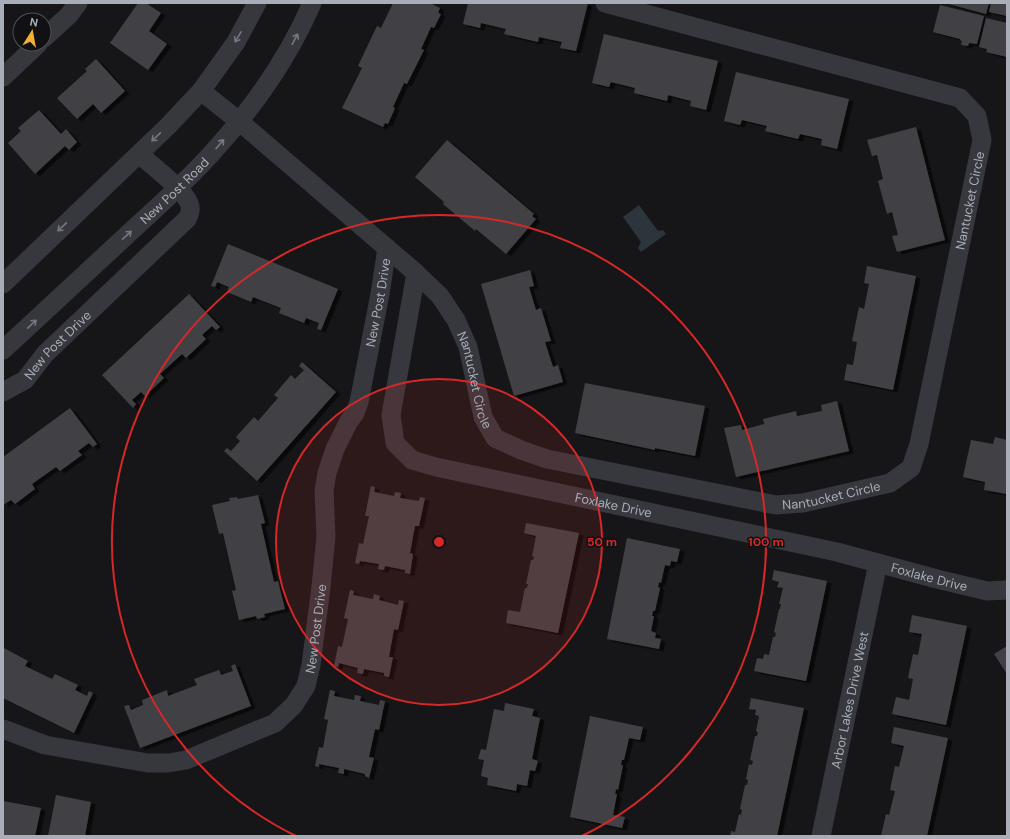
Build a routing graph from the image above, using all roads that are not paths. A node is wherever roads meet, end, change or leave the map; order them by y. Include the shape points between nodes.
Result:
1 (78, 3) edge
2 (257, 3) edge
3 (312, 3) edge
4 (605, 3) edge
5 (52, 31) edge
6 (30, 52) edge
7 (3, 77) edge
8 (201, 91) junction
9 (240, 122) junction
10 (139, 154) junction
11 (177, 188) junction
12 (388, 248) junction
13 (416, 273) junction
14 (3, 284) edge
15 (3, 350) edge
16 (3, 392) edge
17 (878, 563) junction
18 (1007, 590) edge
19 (3, 729) edge
20 (821, 836) edge

1 - 5 street
2 -> 8 street via 236,42
9 -> 3 street, New Post Road via 279,67
4 - 13 street, Nantucket Circle via 960,98 977,116 982,140 919,444 911,468 890,483 803,503 776,505 547,458 521,450 495,438 483,417 468,347 456,320 440,296
6 - 7 street
8 - 9 street, Nantucket Circle
8 -> 10 street
11 -> 9 street, New Post Road
9 - 12 street, Nantucket Circle
10 - 11 street, New Post Drive
10 -> 14 street
15 -> 11 street, New Post Road
11 - 16 street, New Post Drive via 190,206 187,219 45,354 24,380
12 - 13 street, Nantucket Circle
12 - 19 street, New Post Drive via 360,402 335,449 327,473 324,491 326,536 311,666 306,686 294,705 275,723 186,760 168,763 148,763 45,745
13 - 17 street, Foxlake Drive via 391,415 395,443 412,460 829,550
17 - 18 street, Foxlake Drive via 987,591
17 - 20 street, Arbor Lakes Drive West

